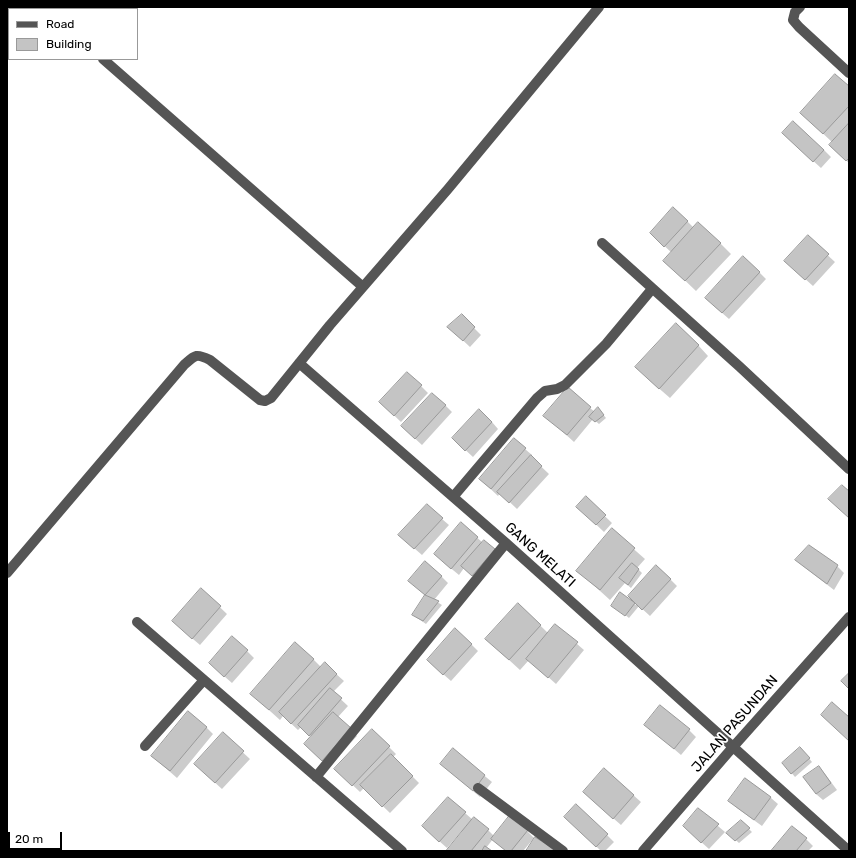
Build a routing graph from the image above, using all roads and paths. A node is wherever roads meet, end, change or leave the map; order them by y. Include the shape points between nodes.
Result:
1 (599, 7) edge
2 (800, 7) edge
3 (104, 60) edge
4 (849, 73) edge
5 (602, 243) dead end
6 (363, 287) junction
7 (652, 290) junction
8 (299, 363) junction
9 (849, 469) edge
10 (453, 497) junction
11 (506, 543) junction
12 (7, 573) edge
13 (849, 617) edge
14 (137, 622) dead end
15 (204, 680) junction
16 (145, 746) dead end
17 (733, 747) junction
18 (316, 777) junction
19 (478, 788) dead end
20 (402, 851) edge
21 (562, 851) edge
22 (643, 851) edge
23 (849, 851) edge

1 - 6 street
2 - 4 street via 795,12 793,20
3 - 6 street
5 - 7 street
6 - 8 street
7 - 9 street via 740,367
7 - 10 street via 606,344 565,385 545,391 537,398
8 - 10 street, GANG MELATI
8 - 12 street via 266,401 260,400 210,360 201,355 193,357
10 - 11 street, GANG MELATI
11 - 17 street, GANG MELATI
11 - 18 street
13 - 17 street, JALAN PASUNDAN
14 - 15 street
15 - 16 street
15 - 18 street
17 - 22 street, JALAN PASUNDAN
17 - 23 street, GANG MELATI
18 - 20 street
19 - 21 street

